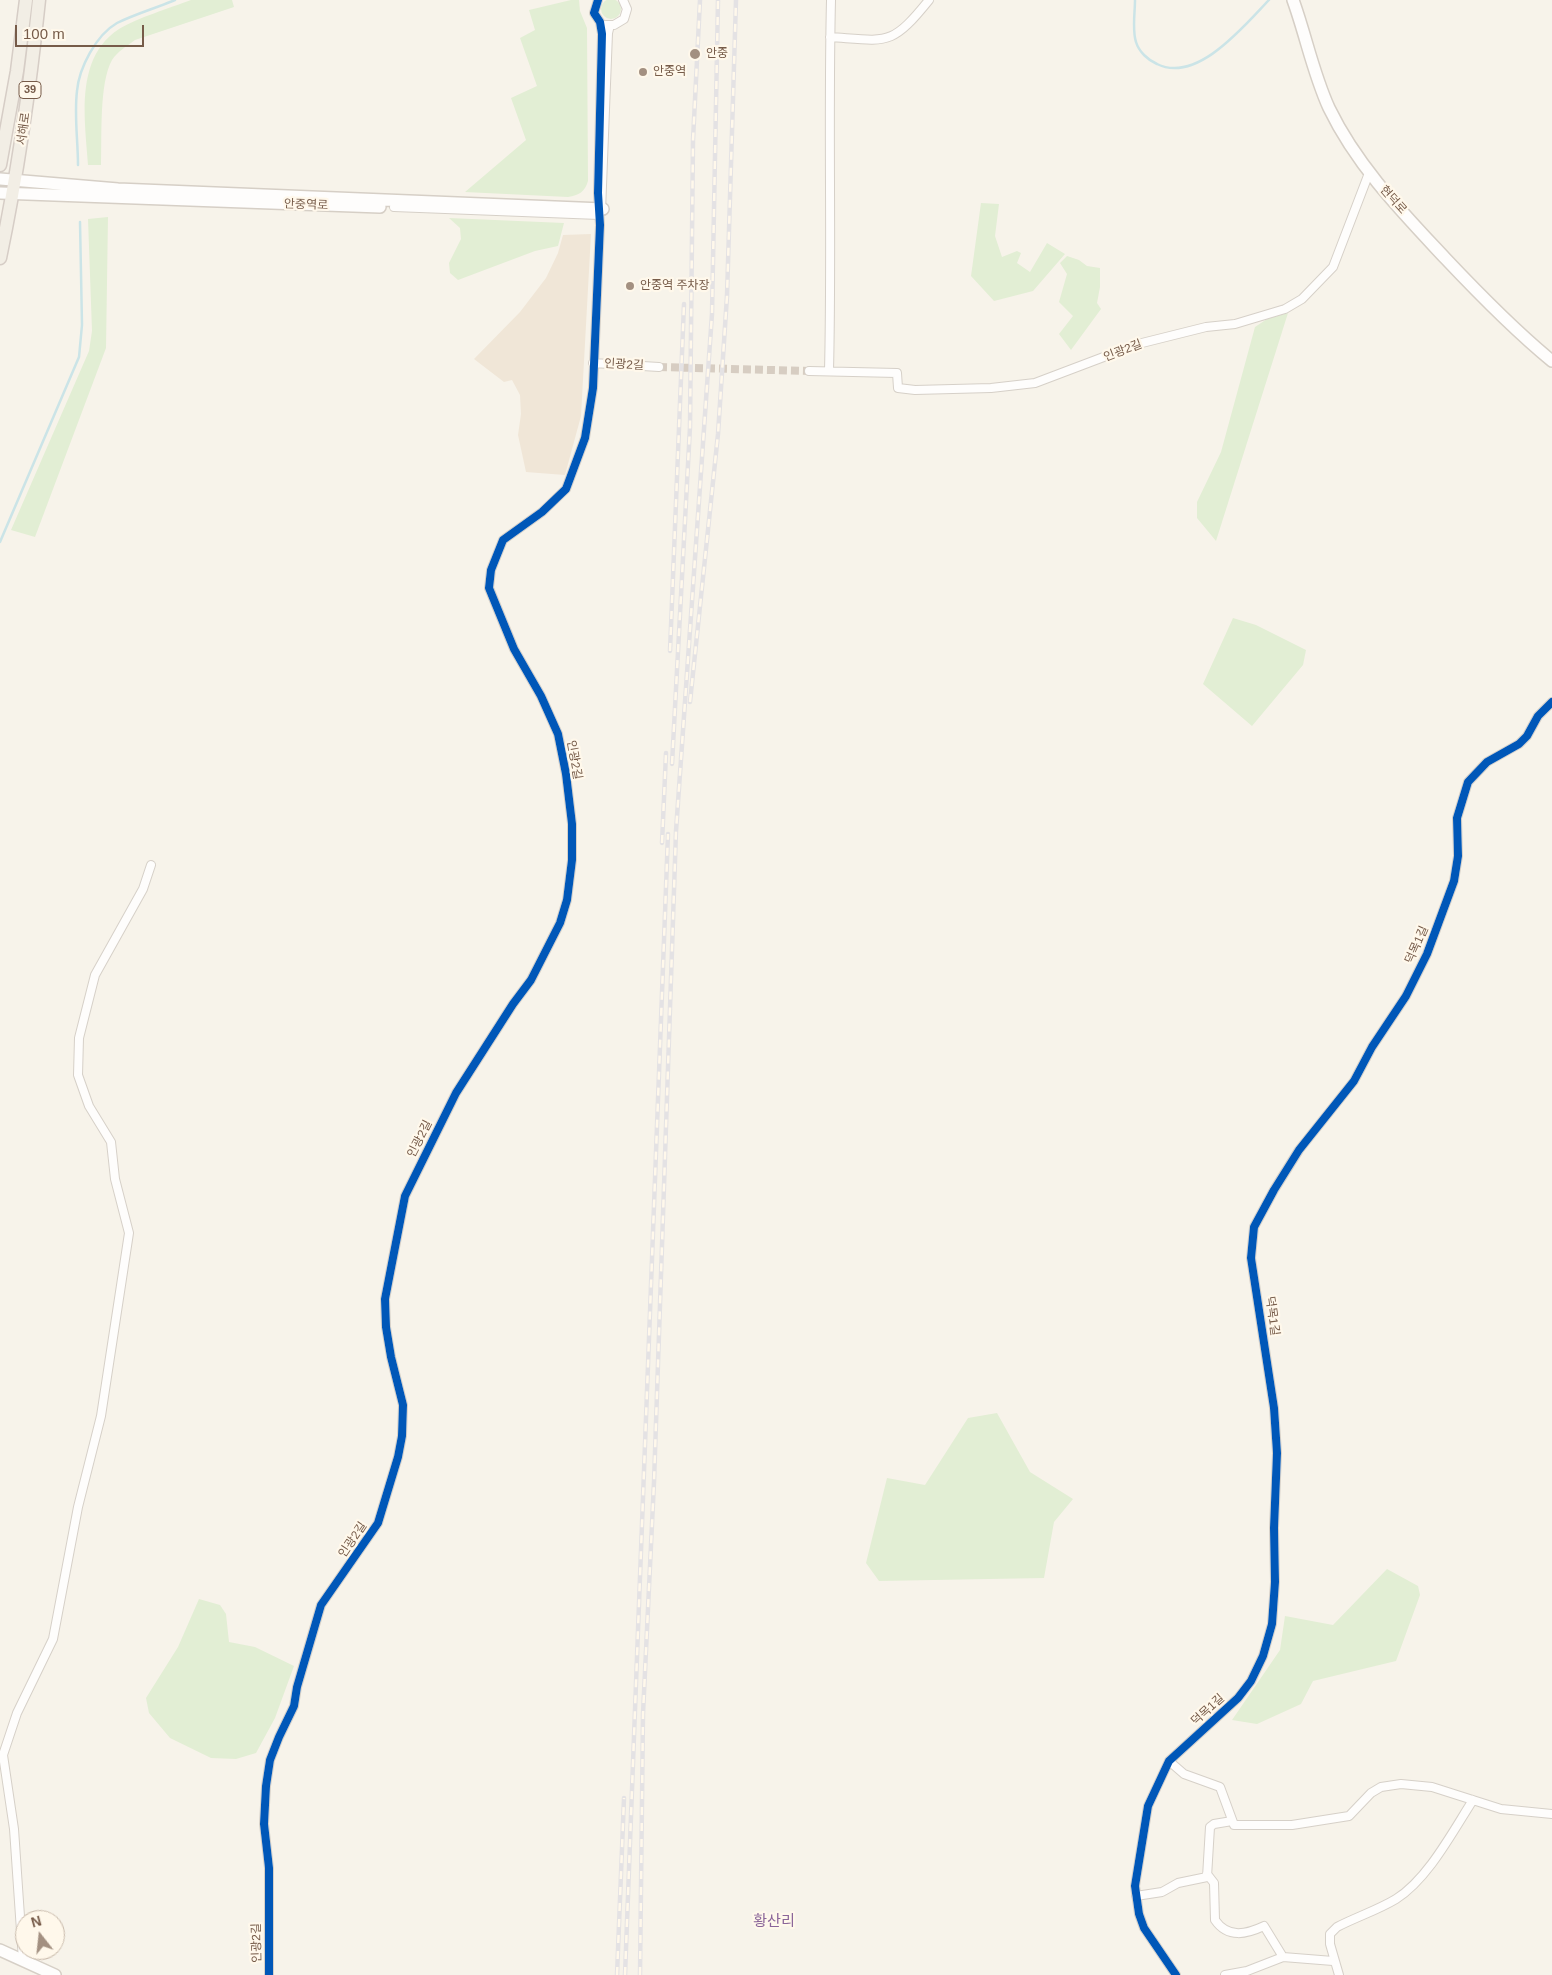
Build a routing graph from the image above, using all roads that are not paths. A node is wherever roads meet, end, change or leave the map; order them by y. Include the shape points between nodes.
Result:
1 (26, 0) edge
2 (39, 0) edge
3 (598, 0) edge
4 (623, 0) edge
5 (832, 0) edge
6 (929, 0) edge
7 (1293, 0) edge
8 (600, 22) junction
9 (610, 25) junction
10 (830, 37) junction
11 (0, 165) edge
12 (1368, 173) junction
13 (0, 178) edge
14 (16, 180) junction
15 (0, 193) edge
16 (13, 194) junction
17 (394, 207) joint
18 (600, 211) junction
19 (0, 258) edge
20 (1552, 361) edge
21 (593, 363) junction
22 (658, 367) tunnel mouth
23 (810, 371) tunnel mouth
24 (829, 371) junction
25 (1552, 702) edge
26 (151, 865) dead end
27 (1169, 1761) junction
28 (1473, 1800) junction
29 (1552, 1814) edge
30 (1232, 1821) junction
31 (1207, 1874) junction
32 (1136, 1896) junction
33 (20, 1910) edge
34 (0, 1950) edge
35 (15, 1957) edge
36 (1283, 1957) junction
37 (23, 1960) edge
38 (1333, 1961) junction
39 (55, 1975) edge
40 (269, 1975) edge
41 (1176, 1975) edge
42 (1225, 1975) edge
43 (1339, 1975) edge

1 - 11 main road, 서해로 / 39
2 - 14 main road, 서해로 / 39
3 - 8 street via 594,13
4 - 9 street via 627,9 624,19
5 - 10 street
6 - 10 street via 896,36 871,40
7 - 12 street, 현덕로 via 1314,71 1329,108
8 - 9 street
8 - 18 street
9 - 18 street
10 - 24 street via 828,133 832,262
12 - 20 street, 현덕로 via 1480,294
12 - 24 street, 인광2길 via 1333,267 1302,299 1285,309 1236,324 1206,327 1138,344 1035,383 1017,386 915,390 898,388 897,373
13 - 14 street
14 - 16 main road, 서해로 / 39
14 - 18 street via 226,194
15 - 16 street, 안중역로
16 - 17 street, 안중역로
16 - 19 main road, 서해로 / 39
17 - 18 street, 안중역로
18 - 21 street
21 - 22 street, 인광2길
21 - 40 street, 인광2길 via 585,438 566,489 542,512 503,540 491,570 489,588 514,649 542,696 558,734 572,824 567,900 560,924 532,980 456,1094 404,1196 385,1299 391,1357 403,1405 402,1436 378,1524 322,1605 294,1706 270,1760 264,1824 269,1868
23 - 24 street, 인광2길
25 - 27 street, 덕목1길 via 1519,744 1486,762 1468,782 1457,818 1458,856 1454,881 1427,954 1406,996 1354,1081 1299,1150 1254,1226 1250,1258 1274,1408 1277,1454 1276,1582 1272,1624 1263,1656 1242,1692
26 - 33 street via 143,889 96,975 79,1038 78,1075 89,1106 110,1142 115,1179 129,1233 101,1416 78,1507 53,1639 17,1713 3,1755 14,1829
27 - 30 street via 1184,1774 1220,1787
27 - 32 street, 덕목1길 via 1148,1806
28 - 29 street via 1502,1809
28 - 30 street via 1432,1786 1401,1784 1381,1787 1344,1817 1292,1825 1234,1825
28 - 38 street via 1411,1887 1396,1899 1337,1927 1330,1934
30 - 31 street via 1210,1827
31 - 32 street via 1207,1877 1178,1883 1162,1892
31 - 36 street via 1214,1884 1215,1920 1218,1925 1241,1934 1264,1926
32 - 41 street, 덕목1길 via 1144,1928
34 - 35 street
36 - 38 street
36 - 42 street via 1247,1971
37 - 39 street
38 - 43 street

